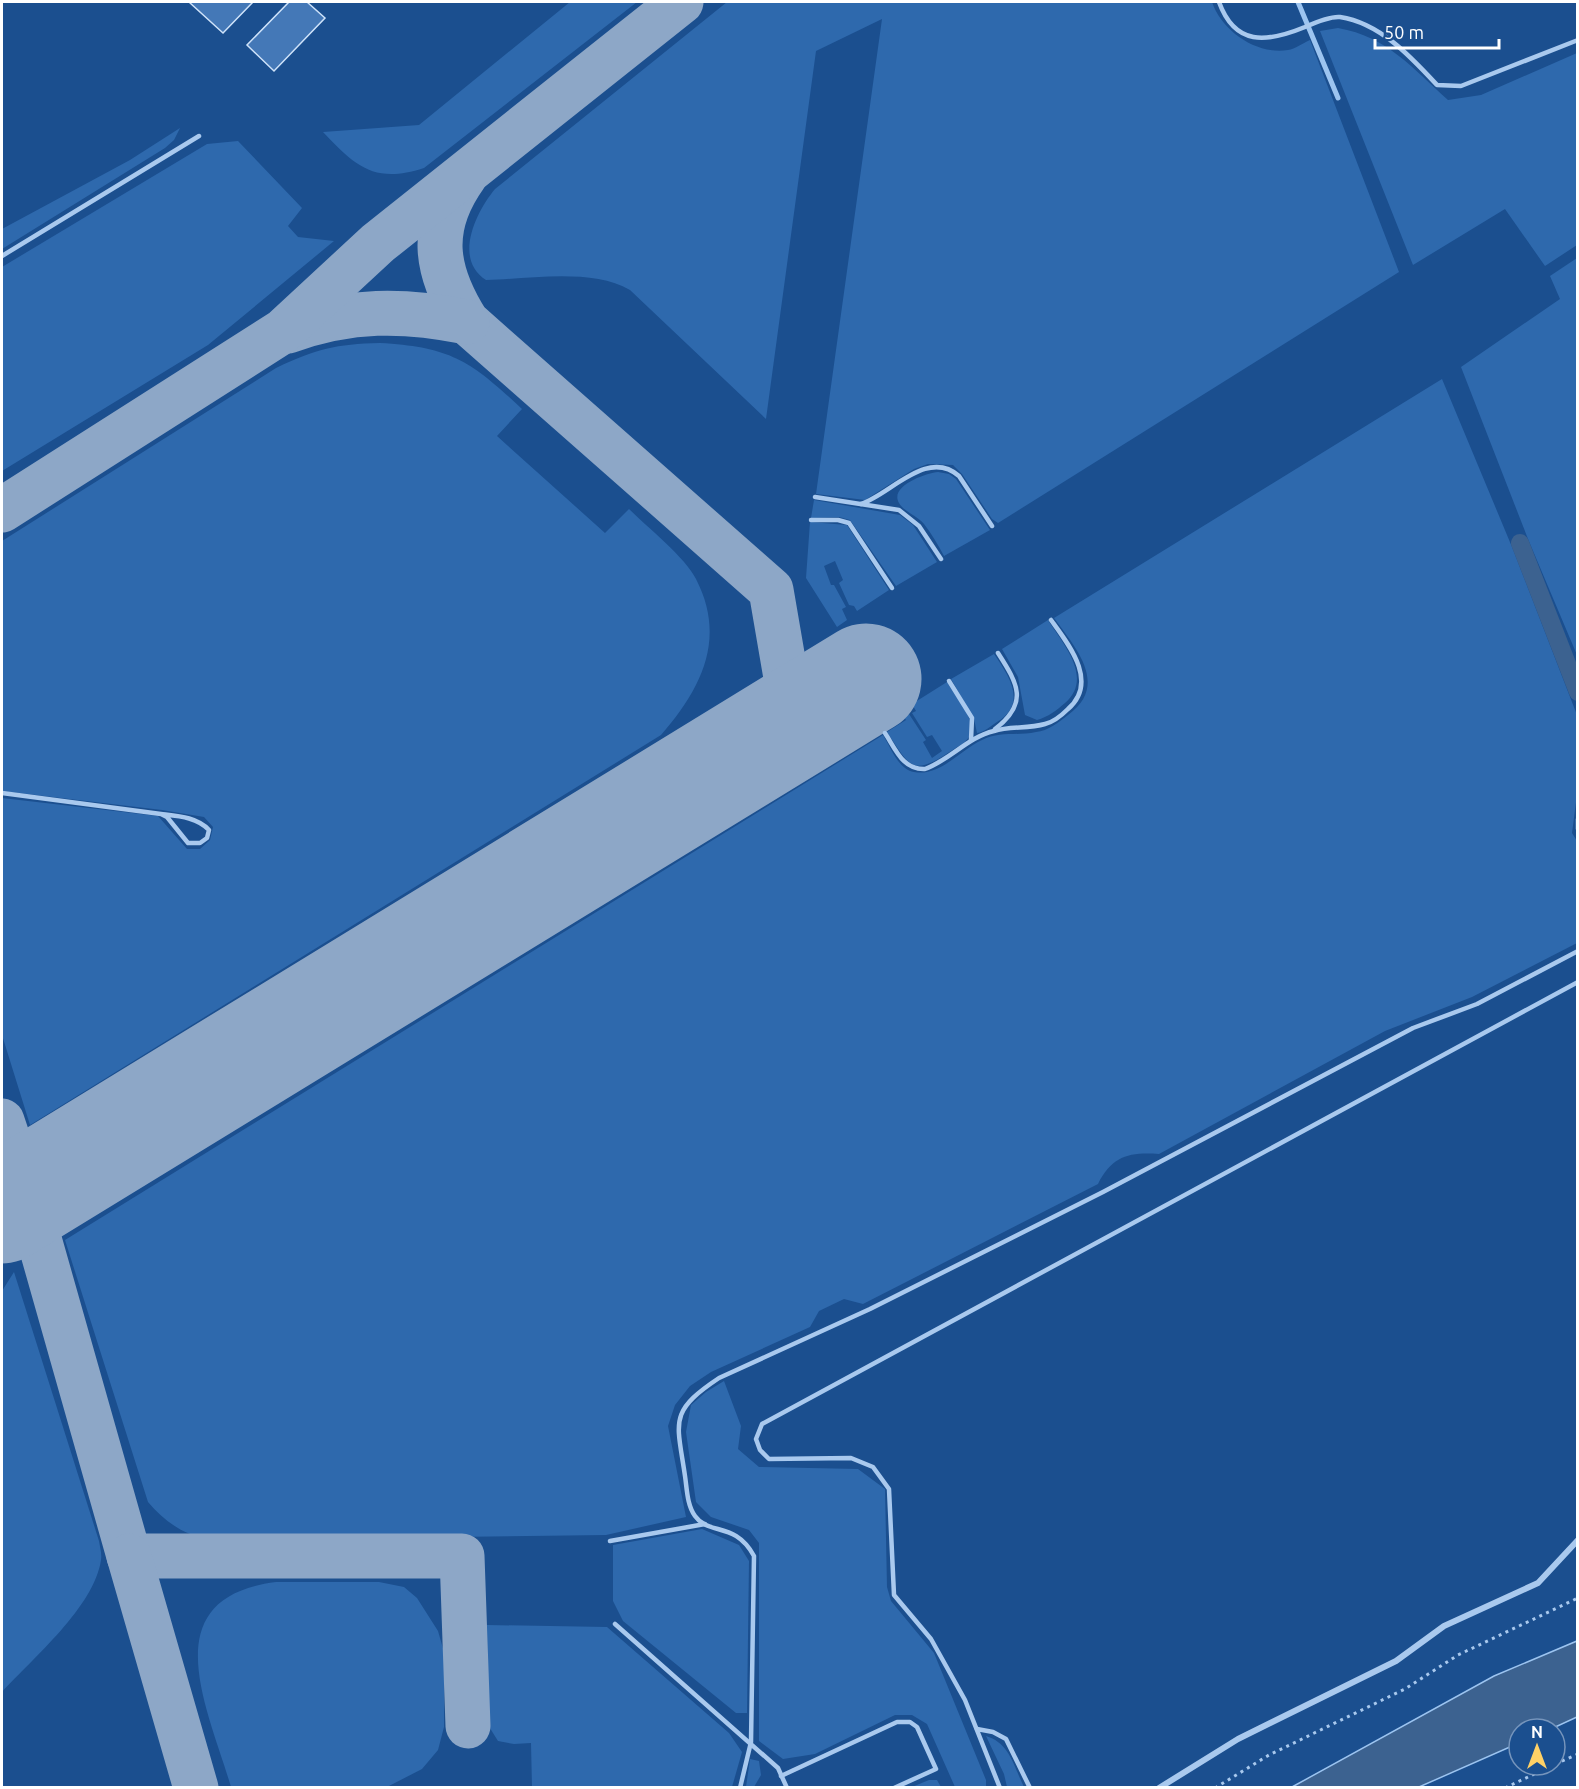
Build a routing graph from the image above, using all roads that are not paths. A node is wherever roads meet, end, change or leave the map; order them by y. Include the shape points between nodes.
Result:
1 (1219, 2) edge
2 (1578, 40) edge
3 (199, 136) dead end
4 (2, 256) edge
5 (815, 497) dead end
6 (861, 504) junction
7 (811, 520) dead end
8 (992, 526) dead end
9 (941, 560) dead end
10 (892, 588) dead end
11 (1051, 620) dead end
12 (998, 653) dead end
13 (949, 681) dead end
14 (994, 730) junction
15 (885, 733) dead end
16 (970, 742) junction
17 (2, 793) edge
18 (161, 814) junction
19 (1578, 819) edge
20 (1578, 829) edge
21 (1578, 951) edge
22 (1578, 982) edge
23 (705, 1524) junction
24 (1578, 1540) edge
25 (610, 1541) dead end
26 (615, 1624) dead end
27 (977, 1729) junction
28 (751, 1742) junction
29 (781, 1776) junction
30 (741, 1788) edge
31 (787, 1788) edge
32 (894, 1788) edge
33 (1000, 1788) edge
34 (1030, 1788) edge
35 (1159, 1788) edge

1 - 2 lane via 1225,19 1259,40 1338,17 1369,27 1403,49 1437,85 1461,86
3 - 4 lane
5 - 6 lane
6 - 8 lane via 876,499 915,472 943,468 959,476
6 - 9 lane via 899,510 911,517
7 - 10 lane via 849,523
11 - 14 lane via 1076,655 1081,670 1079,694 1073,705 1047,724
12 - 14 lane via 1014,679 1018,701 1007,720
13 - 16 lane via 972,718
14 - 16 lane
15 - 16 lane via 903,762 916,770 932,766
17 - 18 lane
18 - 18 lane via 202,822 209,830 207,838 200,843 188,843
19 - 20 lane
21 - 23 lane via 1477,1004 1390,1040 881,1304 712,1383 685,1406 677,1424 689,1502 696,1517
22 - 27 lane via 762,1424 756,1439 769,1459 851,1458 873,1467 889,1489 894,1595 931,1639
23 - 25 lane
23 - 28 lane via 736,1534 754,1556
24 - 35 street via 1538,1582 1444,1626 1396,1661 1238,1740
26 - 28 lane
27 - 33 lane
27 - 34 lane via 1006,1739
28 - 29 lane via 778,1768
28 - 30 lane
29 - 31 lane
29 - 32 lane via 897,1722 910,1722 917,1727 936,1769

